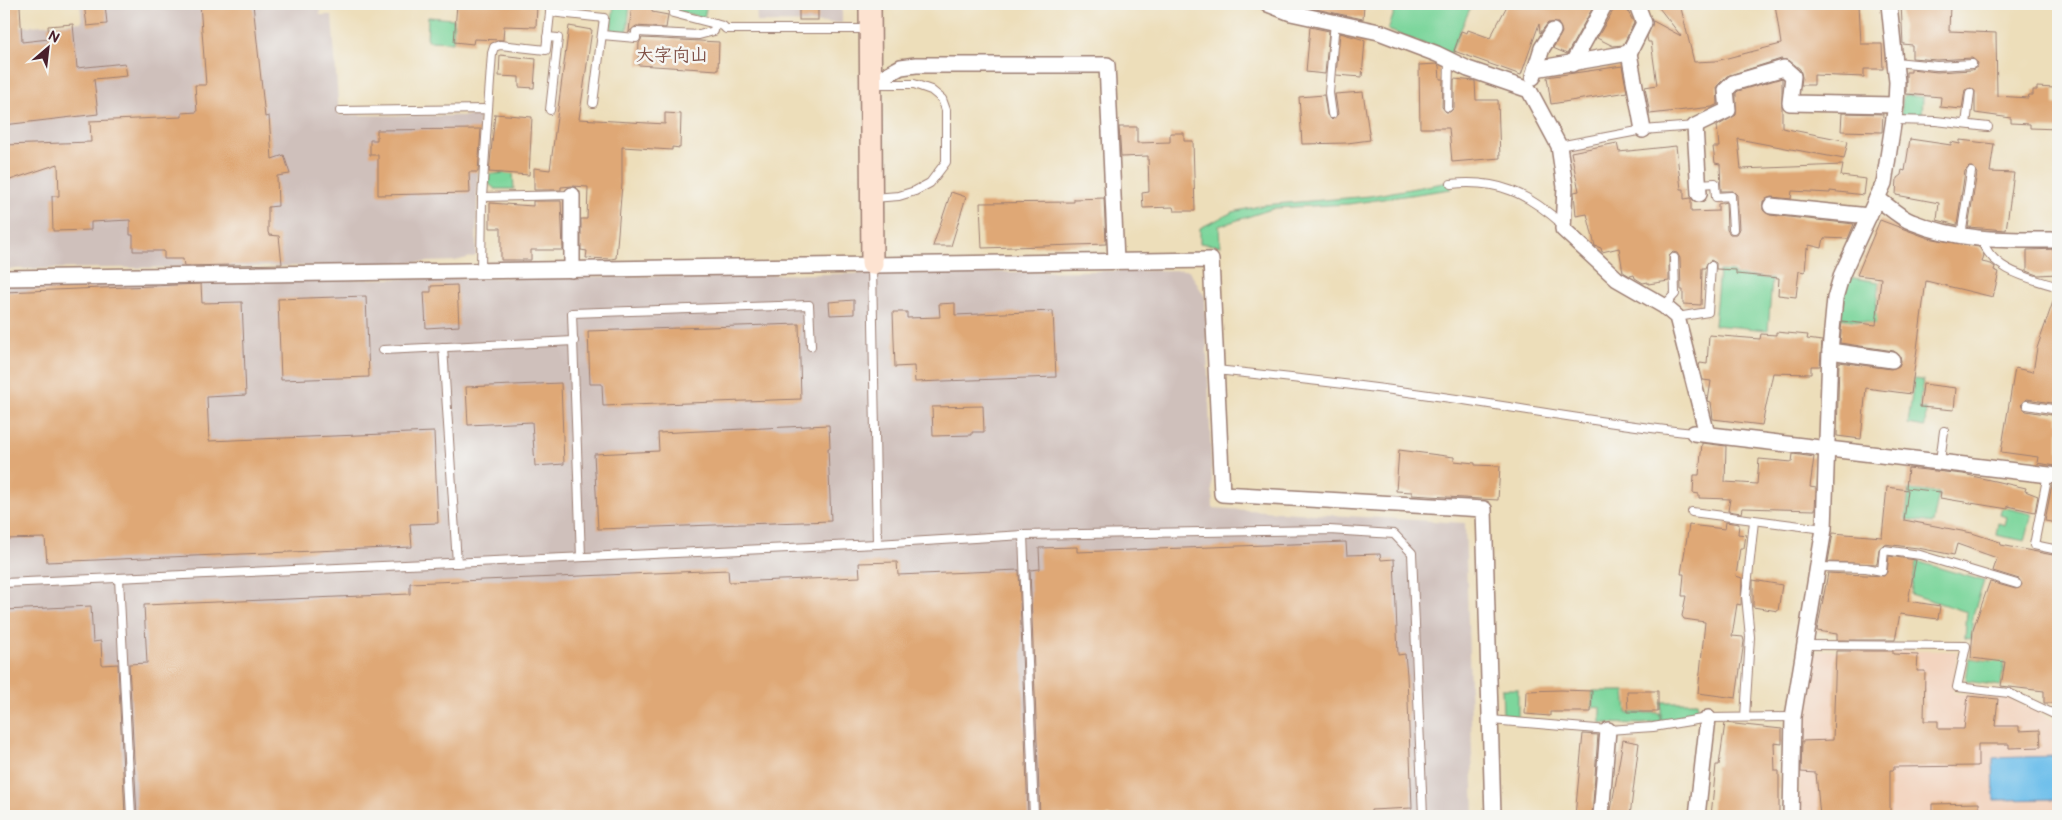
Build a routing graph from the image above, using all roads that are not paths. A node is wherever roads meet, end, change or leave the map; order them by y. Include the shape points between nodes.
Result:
1 (870, 4) edge
2 (1268, 4) edge
3 (1605, 4) edge
4 (1634, 4) edge
5 (1889, 4) edge
6 (550, 8) edge
7 (673, 13) dead end
8 (1335, 21) junction
9 (715, 24) junction
10 (870, 29) junction
11 (1553, 31) dead end
12 (602, 35) junction
13 (547, 37) junction
14 (1629, 53) junction
15 (1449, 60) junction
16 (1895, 62) junction
17 (1572, 64) junction
18 (1972, 64) dead end
19 (1535, 69) junction
20 (870, 84) junction
21 (1529, 90) junction
22 (1970, 92) dead end
23 (593, 104) dead end
24 (1896, 105) junction
25 (1448, 107) dead end
26 (488, 110) junction
27 (550, 110) dead end
28 (340, 111) dead end
29 (1332, 114) dead end
30 (1894, 120) junction
31 (1966, 124) junction
32 (1695, 126) junction
33 (1988, 127) dead end
34 (1643, 130) junction
35 (1559, 146) junction
36 (1971, 172) dead end
37 (1451, 184) dead end
38 (1699, 189) joint
39 (572, 195) joint
40 (482, 197) junction
41 (871, 198) junction
42 (1877, 198) junction
43 (1772, 206) dead end
44 (1869, 216) junction
45 (1564, 225) junction
46 (1733, 229) dead end
47 (1961, 236) junction
48 (1982, 240) junction
49 (2058, 240) edge
50 (1674, 258) dead end
51 (1116, 262) junction
52 (872, 264) junction
53 (1711, 266) dead end
54 (572, 270) junction
55 (481, 271) junction
56 (4, 278) edge
57 (2058, 287) edge
58 (1664, 306) junction
59 (1677, 316) junction
60 (574, 341) junction
61 (811, 346) dead end
62 (443, 347) junction
63 (383, 350) dead end
64 (1830, 351) junction
65 (1892, 360) dead end
66 (1216, 370) junction
67 (2027, 404) dead end
68 (2058, 410) edge
69 (1944, 431) dead end
70 (1700, 433) junction
71 (1828, 448) junction
72 (1940, 461) junction
73 (2053, 475) edge
74 (1692, 512) dead end
75 (1754, 521) junction
76 (1824, 529) junction
77 (1023, 535) junction
78 (877, 544) junction
79 (2058, 550) edge
80 (581, 557) junction
81 (457, 563) junction
82 (1819, 567) junction
83 (119, 578) junction
84 (4, 583) edge
85 (2017, 584) dead end
86 (1806, 645) junction
87 (1793, 716) junction
88 (2058, 716) edge
89 (1745, 717) junction
90 (1708, 718) junction
91 (1491, 720) junction
92 (1608, 730) junction
93 (131, 816) edge
94 (1034, 816) edge
95 (1423, 816) edge
96 (1494, 816) edge
97 (1601, 816) edge
98 (1697, 816) edge
99 (1791, 816) edge

1 - 10 street
2 - 8 street via 1291,13
3 - 17 street
4 - 14 street via 1644,23
5 - 16 street
6 - 12 lane via 604,18
6 - 13 lane
7 - 9 lane
8 - 15 street via 1379,32
8 - 29 lane via 1330,93
9 - 10 lane via 726,29
9 - 12 lane via 714,31 699,35 636,32 636,38
10 - 20 street
11 - 19 street via 1542,48
12 - 23 lane
13 - 26 lane via 546,50 500,45 494,48
13 - 27 lane via 558,38
14 - 17 street
14 - 34 street
15 - 21 street
15 - 25 lane
16 - 18 lane via 1937,66
16 - 24 street
17 - 19 street
19 - 21 street
20 - 41 street
20 - 41 lane via 914,84 931,90 942,99 946,110 946,162 930,183 899,196
20 - 51 street via 901,67 916,65 1107,65
21 - 35 street
22 - 31 lane
24 - 30 street
24 - 32 street via 1790,103 1793,76 1784,68 1733,82 1726,90 1728,110
26 - 28 lane
26 - 40 lane
30 - 31 lane
30 - 42 street via 1887,168
31 - 33 lane
32 - 34 lane
32 - 38 street
34 - 35 lane
35 - 45 street via 1565,187
36 - 47 lane
37 - 45 lane via 1476,182 1506,187 1531,200
38 - 46 lane via 1715,183 1716,197 1732,196
39 - 40 lane
39 - 54 street
40 - 55 lane
41 - 52 street
42 - 44 street
42 - 47 street via 1910,222
43 - 44 street
44 - 64 street via 1835,298
45 - 58 street via 1563,229 1617,280
47 - 48 street
48 - 49 street
48 - 57 lane via 1985,250 2018,275
50 - 58 lane via 1675,294
51 - 52 street
51 - 66 street via 1212,260
52 - 54 street
52 - 78 lane
53 - 59 lane via 1708,312
54 - 55 street
55 - 56 street
58 - 59 street
59 - 70 street
60 - 61 lane via 572,313 809,306
60 - 62 lane
60 - 80 lane
62 - 63 lane
62 - 81 lane
64 - 65 street
64 - 71 street
66 - 70 lane via 1310,379 1620,426
66 - 91 street via 1222,494 1484,510
67 - 68 lane
69 - 72 lane
70 - 71 street
71 - 72 street
71 - 76 street
72 - 73 street
73 - 79 lane via 2034,545
74 - 75 lane
75 - 76 lane
75 - 89 lane via 1746,596 1750,636
76 - 82 street
77 - 78 lane
77 - 94 lane
77 - 95 lane via 1329,530 1394,534 1412,553
78 - 80 lane
80 - 81 lane
81 - 83 lane
82 - 85 lane via 1882,571 1884,550 1920,555
82 - 86 street
83 - 84 lane
83 - 93 lane
86 - 87 street
86 - 88 lane via 1966,646 1957,687 2009,693
87 - 89 lane
87 - 99 street
89 - 90 lane
90 - 92 lane
90 - 98 street
91 - 92 lane
91 - 96 street
92 - 97 street

